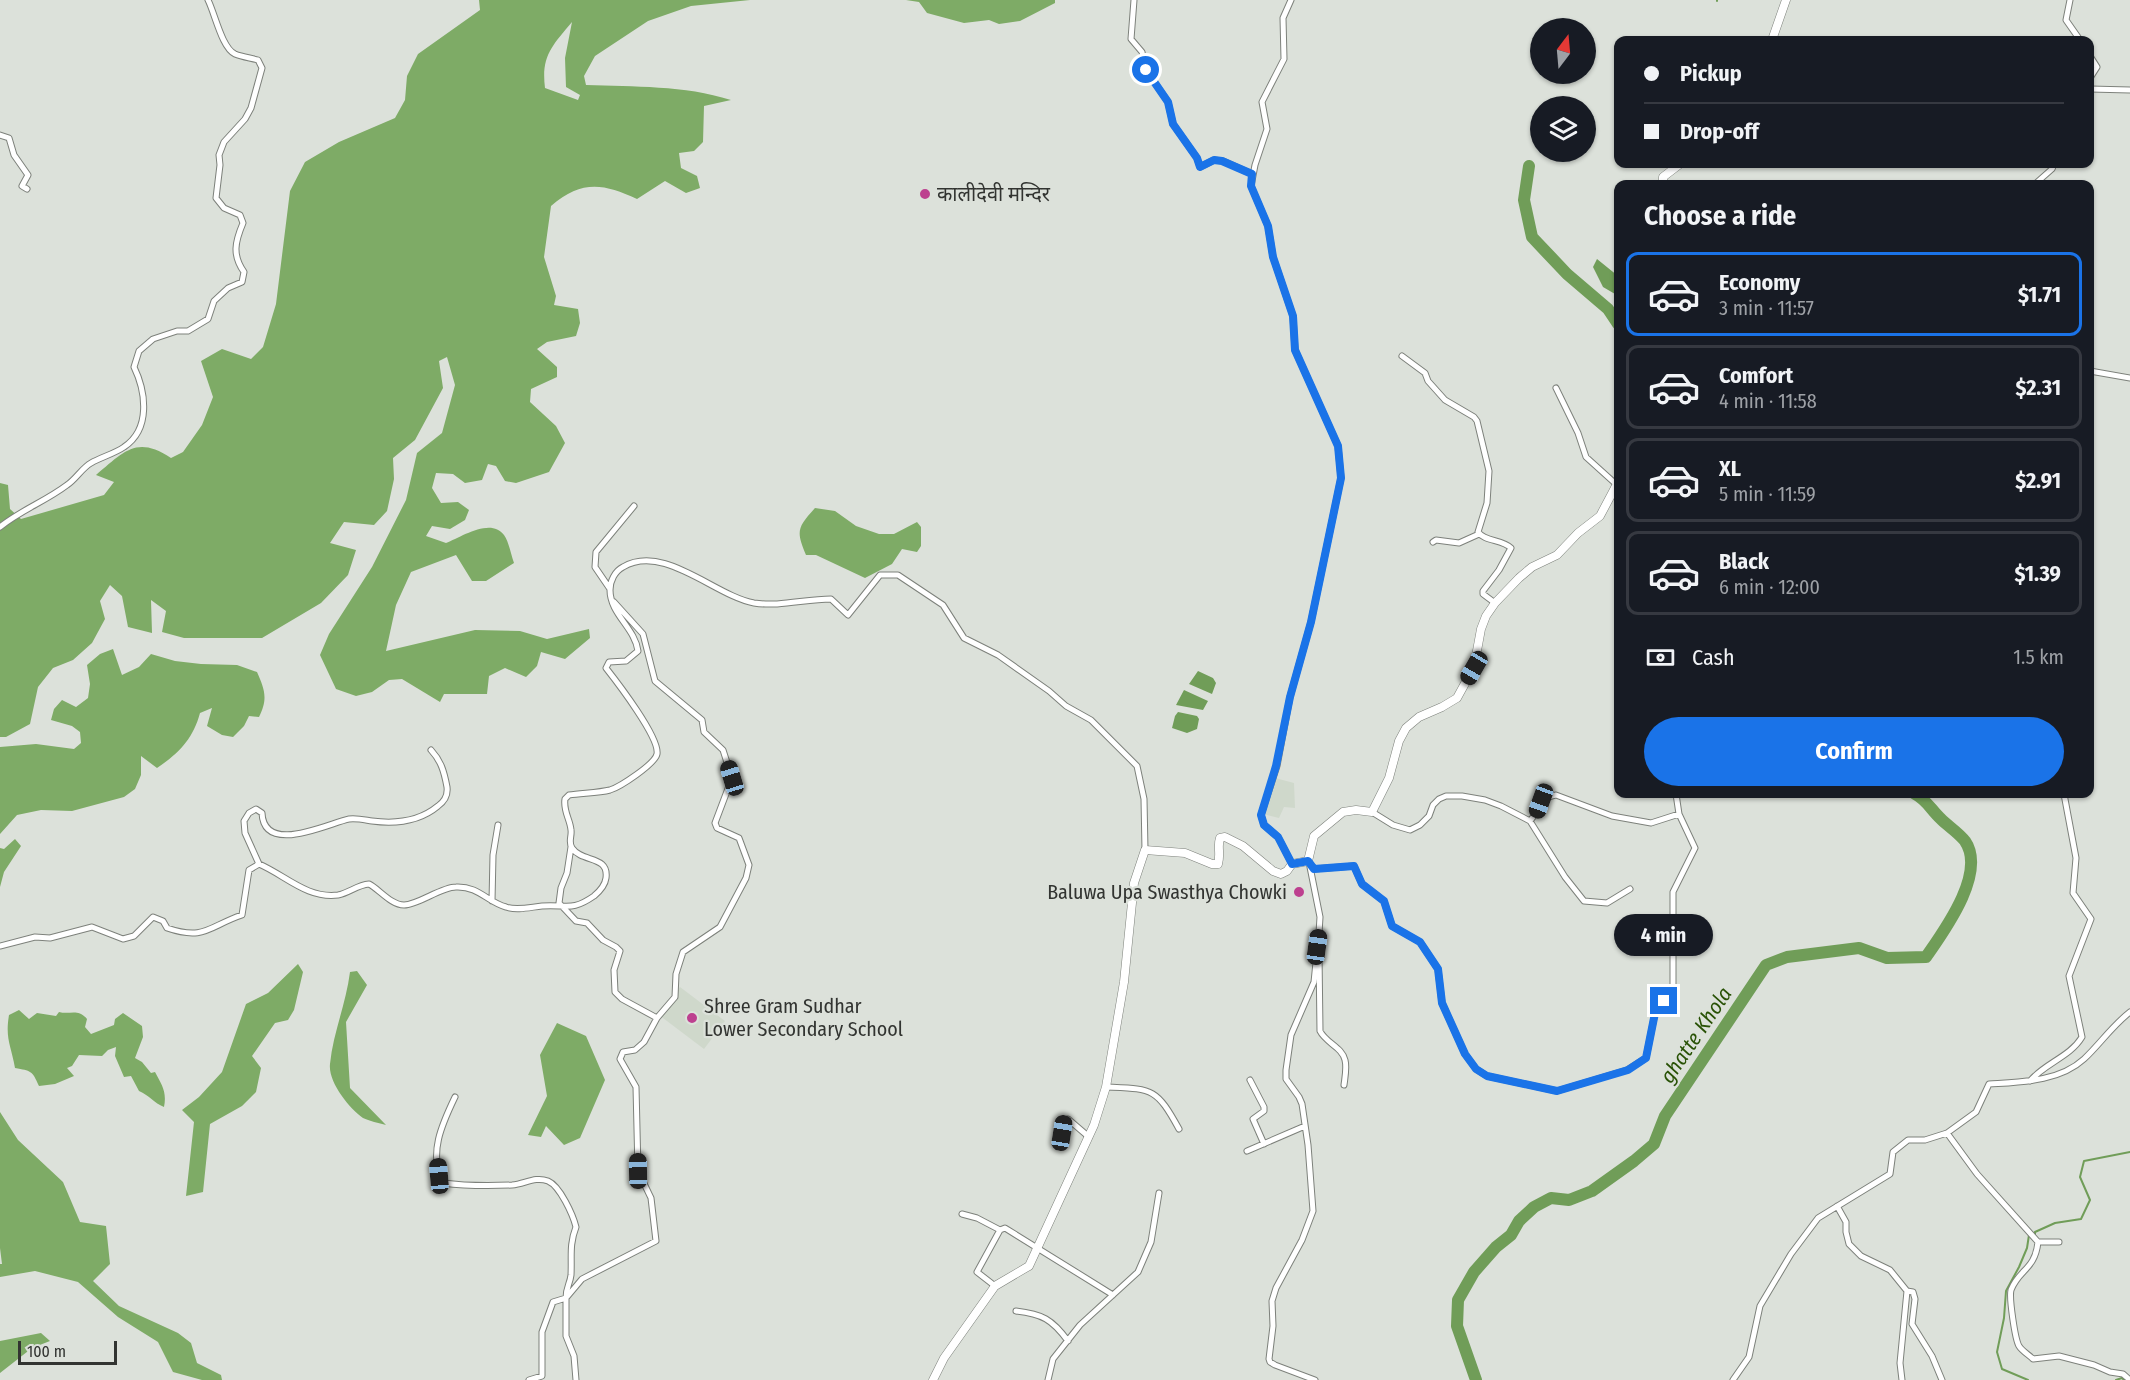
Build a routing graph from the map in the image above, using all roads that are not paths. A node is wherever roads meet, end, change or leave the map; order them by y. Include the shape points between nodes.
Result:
1 (208, 0) edge
2 (1134, 0) edge
3 (1291, 0) edge
4 (1786, 0) edge
5 (2070, 0) edge
6 (1773, 36) edge
7 (2077, 36) edge
8 (2094, 89) edge
9 (2130, 90) edge
10 (0, 135) edge
11 (1675, 168) edge
12 (2052, 168) edge
13 (1252, 174) junction
14 (1663, 180) edge
15 (2040, 180) edge
16 (27, 189) dead end
17 (1402, 356) dead end
18 (2094, 372) edge
19 (2130, 378) edge
20 (1556, 388) dead end
21 (1614, 481) edge
22 (1614, 491) edge
23 (634, 506) dead end
24 (0, 527) edge
25 (1479, 534) junction
26 (1433, 542) dead end
27 (610, 589) junction
28 (611, 598) junction
29 (1495, 603) junction
30 (431, 750) dead end
31 (1677, 798) edge
32 (2065, 798) edge
33 (1372, 812) junction
34 (1679, 814) junction
35 (1530, 821) junction
36 (498, 825) dead end
37 (571, 847) junction
38 (1145, 850) junction
39 (1308, 861) junction
40 (259, 864) junction
41 (1292, 864) junction
42 (1630, 889) dead end
43 (492, 901) junction
44 (564, 907) junction
45 (0, 946) edge
46 (1317, 947) junction
47 (2130, 1012) edge
48 (657, 1018) junction
49 (1250, 1080) dead end
50 (2030, 1081) junction
51 (1344, 1085) dead end
52 (1106, 1088) junction
53 (455, 1097) dead end
54 (1305, 1126) junction
55 (1179, 1129) dead end
56 (1062, 1133) dead end
57 (1947, 1133) junction
58 (1089, 1137) junction
59 (1264, 1144) junction
60 (1247, 1151) dead end
61 (1159, 1193) dead end
62 (1837, 1206) junction
63 (962, 1214) dead end
64 (1000, 1230) junction
65 (2038, 1242) junction
66 (2059, 1242) dead end
67 (1039, 1247) junction
68 (995, 1286) junction
69 (1907, 1290) junction
70 (1113, 1295) junction
71 (566, 1298) junction
72 (1016, 1311) dead end
73 (1068, 1341) junction
74 (529, 1380) edge
75 (576, 1380) edge
76 (933, 1380) edge
77 (1048, 1380) edge
78 (1316, 1380) edge
79 (1733, 1380) edge
80 (1902, 1380) edge
81 (1942, 1380) edge
82 (2130, 1380) edge

1 - 24 street via 225,43 233,53 258,60 262,68 251,108 224,142 219,155 216,198 224,208 240,215 243,223 236,247 243,282 228,288 214,301 208,319 188,331 153,339 139,351 134,367 145,401 137,434 126,446 88,464 68,485
2 - 13 street via 1131,39 1142,52 1146,70 1168,102 1173,124 1200,167 1214,160 1222,161
3 - 13 street via 1283,18 1284,59 1262,102 1267,129
4 - 6 street
5 - 7 street via 2066,20
8 - 9 street
10 - 16 street via 9,138 14,155 28,175 22,186
11 - 14 street
12 - 15 street
13 - 41 street via 1251,186 1268,226 1273,257 1293,316 1295,350 1338,446 1341,478 1311,622 1261,815
17 - 25 street via 1425,373 1445,400 1477,421 1489,471 1488,498
18 - 19 street
20 - 21 street via 1586,457
22 - 29 street via 1600,516 1557,555 1532,567
23 - 27 street via 596,552 595,567
25 - 26 street via 1463,543
25 - 29 street via 1511,548 1483,591
27 - 28 street
27 - 38 street via 620,568 650,560 690,573 752,602 779,605 831,599 848,615 880,575 898,575 943,604 964,638 998,655 1091,720 1137,766 1144,799
28 - 37 street via 618,616 637,642 638,651 626,661 609,662 606,668 655,741 657,755 635,776 610,790 569,795 565,799
28 - 48 street via 643,634 655,681 702,720 704,732 723,750 732,778 715,823 717,828 739,838 749,865 746,879 720,927 683,952 676,974 675,997
29 - 33 street via 1481,629 1474,668 1457,698 1406,728 1389,778
30 - 40 street via 443,767 447,792 444,802 432,811 419,818 394,822 349,819 294,835 270,830 256,809 244,821 245,833
31 - 34 street
32 - 50 street via 2076,858 2073,893 2091,919 2069,976 2082,1036 2075,1048
33 - 35 street via 1410,830 1429,816 1439,799 1462,796 1485,800
33 - 39 street via 1343,812 1314,836
34 - 35 street via 1651,822 1612,816 1556,795 1541,801
34 - 39 street via 1695,848 1673,891 1673,989 1655,1013 1646,1058 1628,1070 1557,1091 1487,1076 1476,1069 1442,1003 1438,969 1420,942 1392,926 1384,901 1362,884 1354,866 1314,869
35 - 42 street via 1564,877 1584,901 1607,903
36 - 43 street
37 - 44 street via 559,903
37 - 44 street via 603,863 606,877 601,891 582,905
38 - 41 street via 1185,853 1218,864 1219,841 1225,837 1243,846 1273,871 1281,874
38 - 52 street via 1134,883 1124,982
39 - 41 street
39 - 46 street via 1320,917
40 - 43 street via 302,890 344,893 369,884 404,905 455,887 480,892
40 - 45 street via 249,870 242,915 202,932 192,935 176,931 153,917 134,936 123,939 92,927
43 - 44 street via 508,908
44 - 48 street via 576,921 587,923 620,951 614,970 615,992
46 - 51 street via 1320,1031 1345,1059
46 - 54 street via 1314,982 1292,1035 1286,1070 1286,1079 1302,1104
47 - 50 street via 2083,1060 2064,1072
48 - 71 street via 644,1042 635,1050 623,1052 620,1059 636,1087 638,1171 651,1198 656,1241 582,1280
49 - 59 street via 1264,1107 1253,1119
50 - 57 street via 1989,1084 1976,1112
52 - 55 street via 1150,1091 1170,1112
52 - 58 street
53 - 71 street via 436,1146 439,1176 443,1183 470,1186 515,1185 536,1179 557,1187 576,1227 570,1246 571,1276
54 - 59 street
54 - 78 street via 1313,1211 1275,1288 1269,1359 1275,1365
56 - 58 street via 1064,1120 1068,1119
57 - 62 street via 1925,1140 1908,1140 1893,1152 1890,1174
57 - 65 street via 1977,1174
58 - 67 street
59 - 60 street
61 - 70 street via 1154,1230 1141,1267
62 - 69 street via 1846,1222 1849,1244 1861,1256 1890,1270
62 - 79 street via 1818,1218 1791,1254 1760,1306 1749,1357
63 - 64 street
64 - 67 street via 1005,1228
64 - 68 street via 977,1272
65 - 66 street
65 - 82 street via 2031,1265 2010,1293 2020,1347 2033,1359 2059,1356 2123,1374
67 - 68 street via 1029,1266
67 - 70 street
68 - 76 street
69 - 80 street
69 - 81 street via 1916,1299 1912,1324
70 - 73 street
71 - 74 street via 553,1302 542,1332 543,1376
71 - 75 street via 566,1336 574,1356
72 - 73 street via 1046,1318
73 - 77 street via 1053,1359

